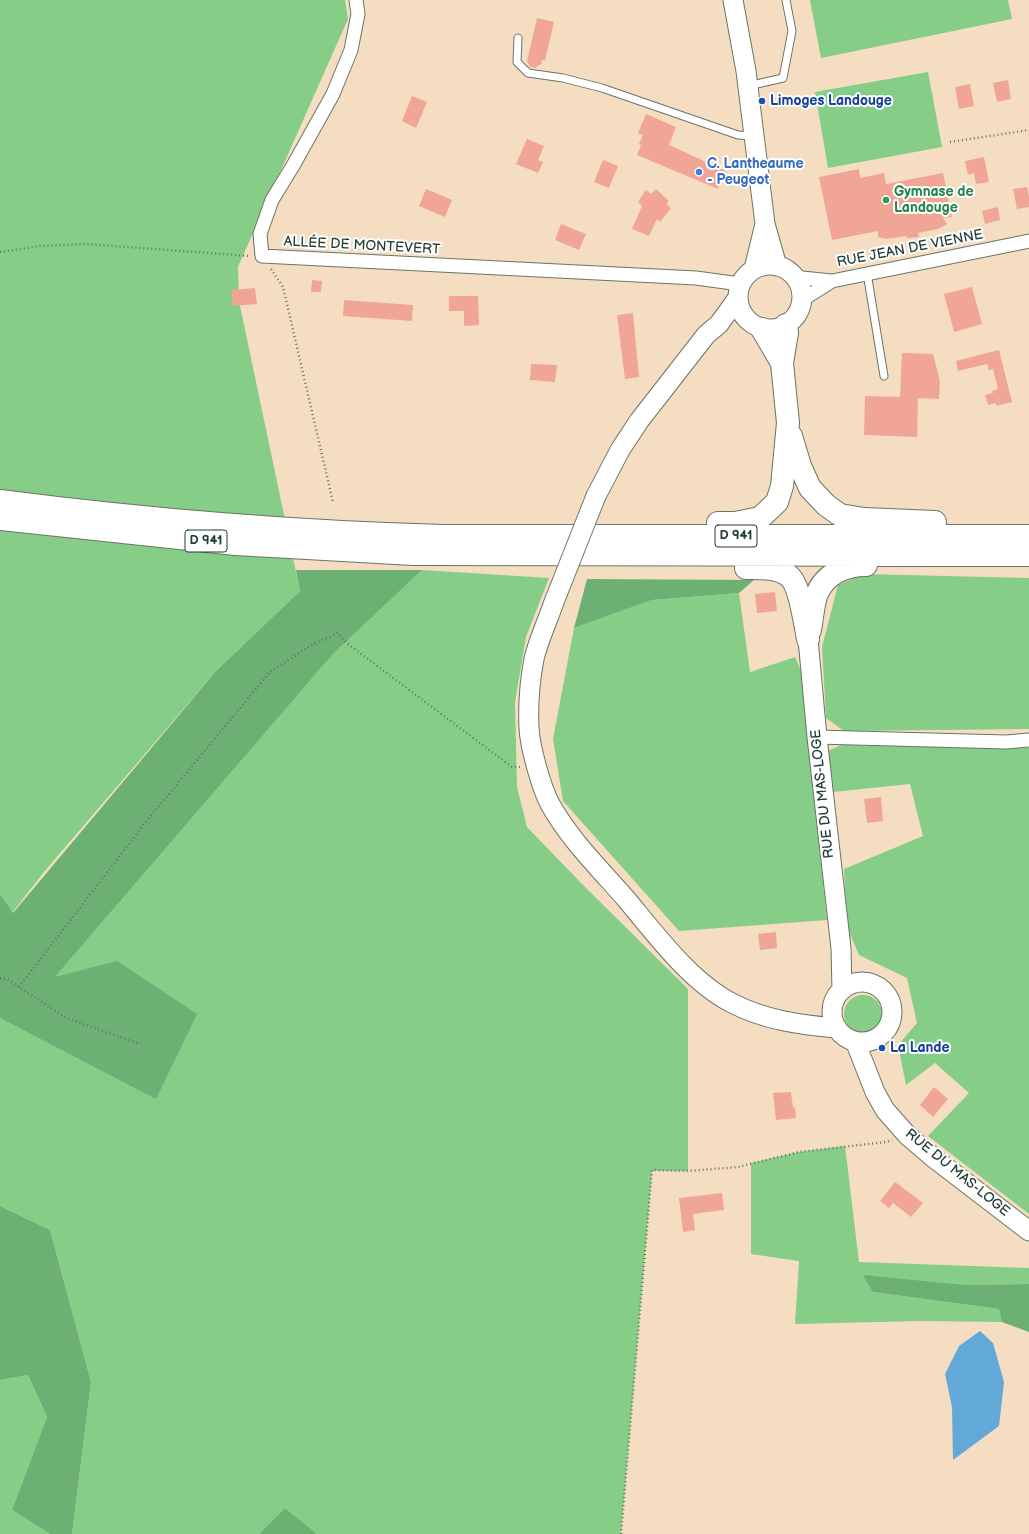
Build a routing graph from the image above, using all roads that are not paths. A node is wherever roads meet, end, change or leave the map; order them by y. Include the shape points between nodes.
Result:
1 (356, 0) edge
2 (733, 0) edge
3 (786, 0) edge
4 (518, 38) dead end
5 (748, 86) junction
6 (754, 136) junction
7 (765, 224) junction
8 (1029, 241) edge
9 (777, 266) junction
10 (754, 269) junction
11 (867, 273) junction
12 (797, 280) junction
13 (832, 281) junction
14 (739, 291) junction
15 (802, 300) junction
16 (719, 324) junction
17 (786, 325) junction
18 (757, 327) junction
19 (782, 363) junction
20 (884, 376) dead end
21 (788, 423) junction
22 (0, 501) edge
23 (0, 519) edge
24 (1029, 529) edge
25 (443, 536) junction
26 (1029, 536) edge
27 (629, 555) junction
28 (960, 555) junction
29 (1029, 555) edge
30 (808, 639) junction
31 (817, 737) junction
32 (1029, 740) edge
33 (841, 948) junction
34 (864, 982) junction
35 (842, 990) junction
36 (833, 1007) junction
37 (809, 1026) junction
38 (837, 1028) junction
39 (876, 1039) junction
40 (855, 1041) junction
41 (876, 1092) junction
42 (1029, 1230) edge

1 - 14 street, ALLÉE DE MONTEVERT via 358,14 351,50 333,94 272,200 260,234 262,256 696,278
2 - 5 main road
3 - 5 lane via 792,30 783,78
4 - 6 lane via 517,62 528,73 563,78 602,88 738,134
5 - 6 main road
6 - 7 main road
7 - 9 main road
7 - 10 main road
8 - 11 street, RUE JEAN DE VIENNE
9 - 10 main road via 766,265
9 - 12 main road via 788,271
10 - 14 main road via 745,276
11 - 13 street, RUE JEAN DE VIENNE
11 - 20 lane
12 - 13 street, RUE JEAN DE VIENNE via 802,278
12 - 15 main road
13 - 15 street
14 - 16 main road
14 - 18 main road via 742,314
15 - 17 main road via 796,316
16 - 18 main road
16 - 37 main road, bridge via 706,335 639,421 620,450 596,496 534,658 529,729 537,767 550,802 568,833 681,962 707,987 730,1003 751,1013
17 - 18 main road via 774,329
17 - 19 highway
18 - 19 highway
19 - 21 highway
21 - 24 highway via 800,466 810,488 840,515 864,519 1021,526
21 - 25 highway via 782,486 777,502 760,518 736,523 521,526
22 - 25 highway, D 941 via 240,526
23 - 27 highway, D 941 via 236,544 332,550 413,554
25 - 26 highway, D 941
27 - 28 highway, D 941
27 - 30 highway via 675,566 761,568 778,571 790,577 798,591
28 - 29 highway, D 941
28 - 30 highway via 915,566 860,565 839,570 826,580 816,596
30 - 31 main road, RUE DU MAS-LOGE
31 - 32 street via 1006,742
31 - 33 main road, RUE DU MAS-LOGE
33 - 34 main road, RUE DU MAS-LOGE
33 - 35 main road, RUE DU MAS-LOGE
34 - 35 main road via 851,984
34 - 39 main road via 874,984 884,991 892,1007 889,1027
35 - 36 main road via 836,997
36 - 37 main road
36 - 38 main road via 833,1018
37 - 38 main road
38 - 40 main road via 845,1037
39 - 40 main road
39 - 41 main road, RUE DU MAS-LOGE
40 - 41 main road, RUE DU MAS-LOGE
41 - 42 main road, RUE DU MAS-LOGE via 885,1110 908,1136

